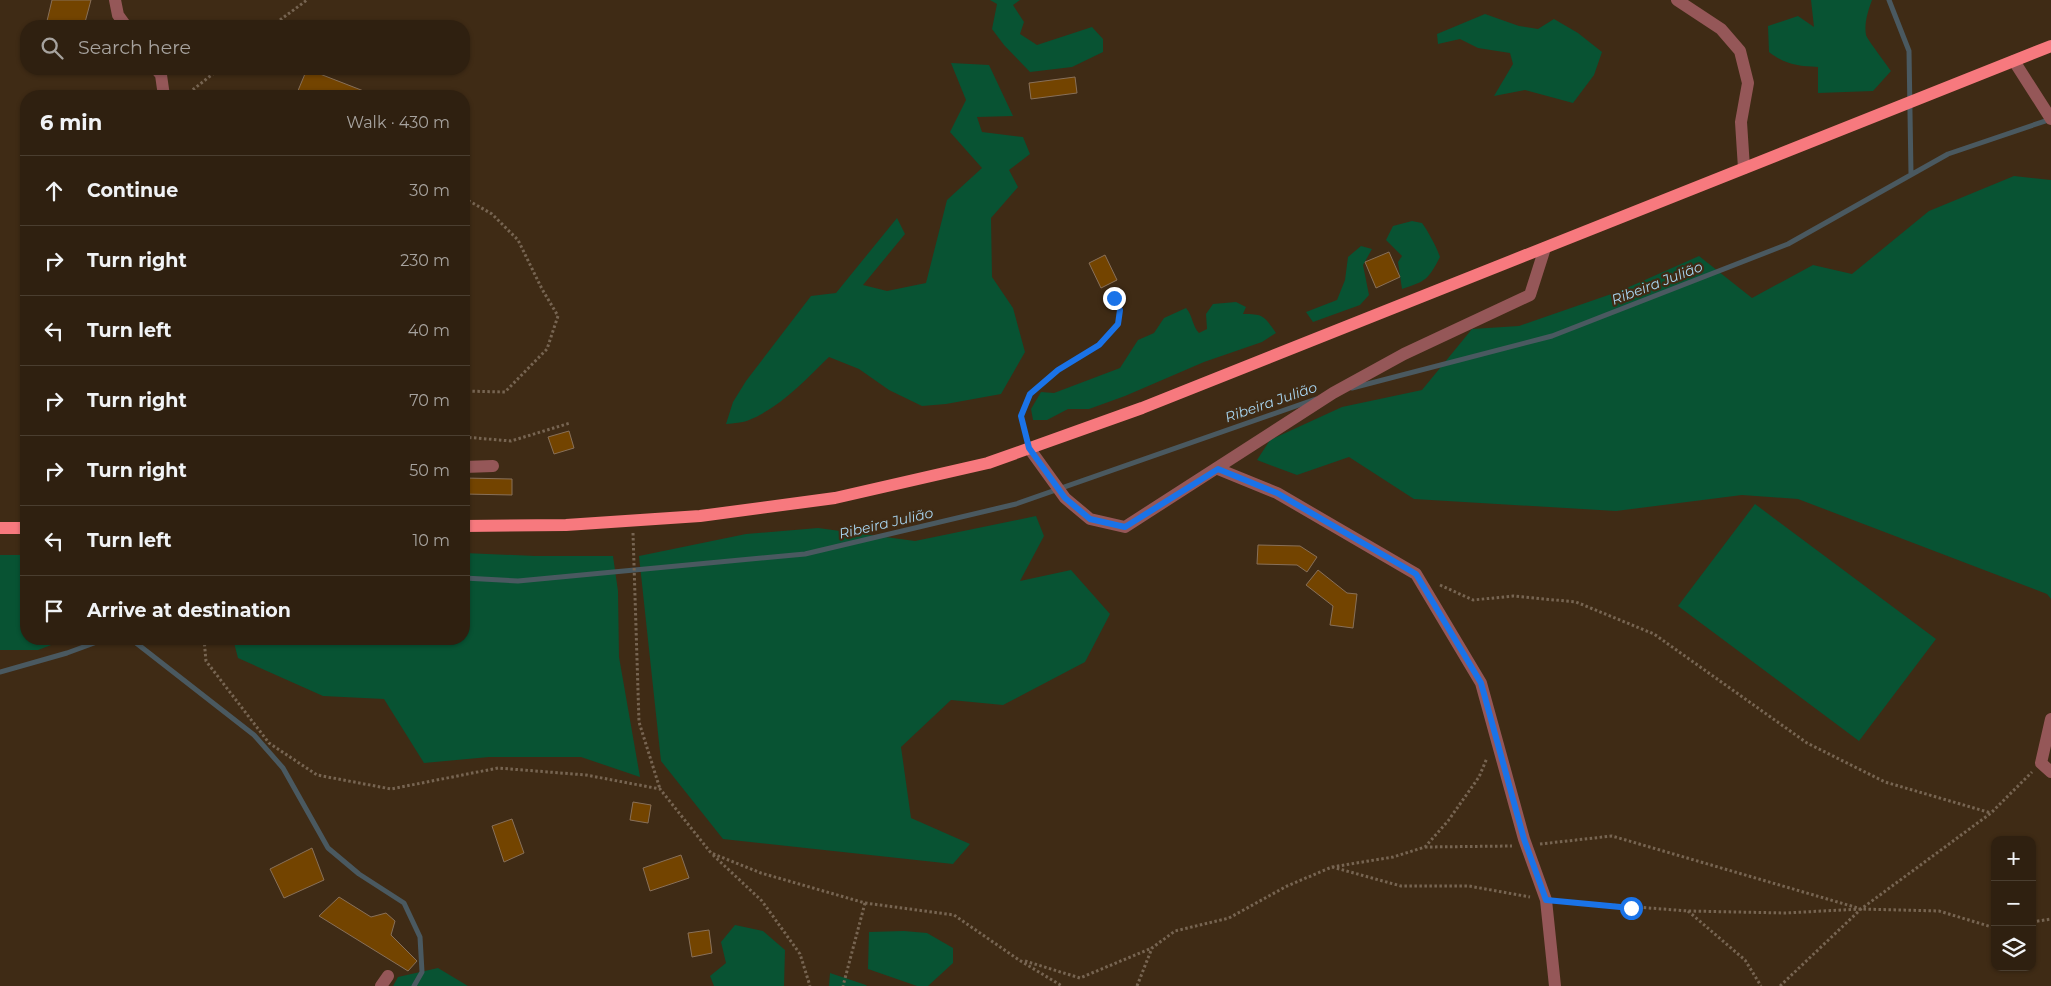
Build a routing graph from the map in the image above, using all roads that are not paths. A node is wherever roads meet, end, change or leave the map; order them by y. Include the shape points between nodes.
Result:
1 (115, 0) edge
2 (1677, 0) edge
3 (122, 20) edge
4 (2051, 46) edge
5 (2014, 61) junction
6 (160, 75) edge
7 (163, 90) edge
8 (2048, 114) edge
9 (1744, 168) junction
10 (1546, 248) junction
11 (1029, 448) junction
12 (493, 466) dead end
13 (470, 467) edge
14 (1218, 469) junction
15 (470, 526) edge
16 (0, 528) edge
17 (20, 528) edge
18 (2051, 719) edge
19 (2051, 772) edge
20 (1555, 986) edge

1 - 3 street
2 - 9 street via 1721,29 1740,51 1748,83 1741,122
4 - 5 main road
5 - 8 street
5 - 9 main road
6 - 7 street
9 - 10 main road
10 - 11 main road via 1142,408
10 - 14 street via 1530,295 1404,354 1333,393
11 - 14 street via 1065,498 1090,519 1125,527
11 - 15 main road via 988,462 835,498 700,516 566,525
12 - 13 street
14 - 20 street via 1277,493 1416,574 1481,683 1526,846 1546,900
16 - 17 main road
18 - 19 street via 2041,763

